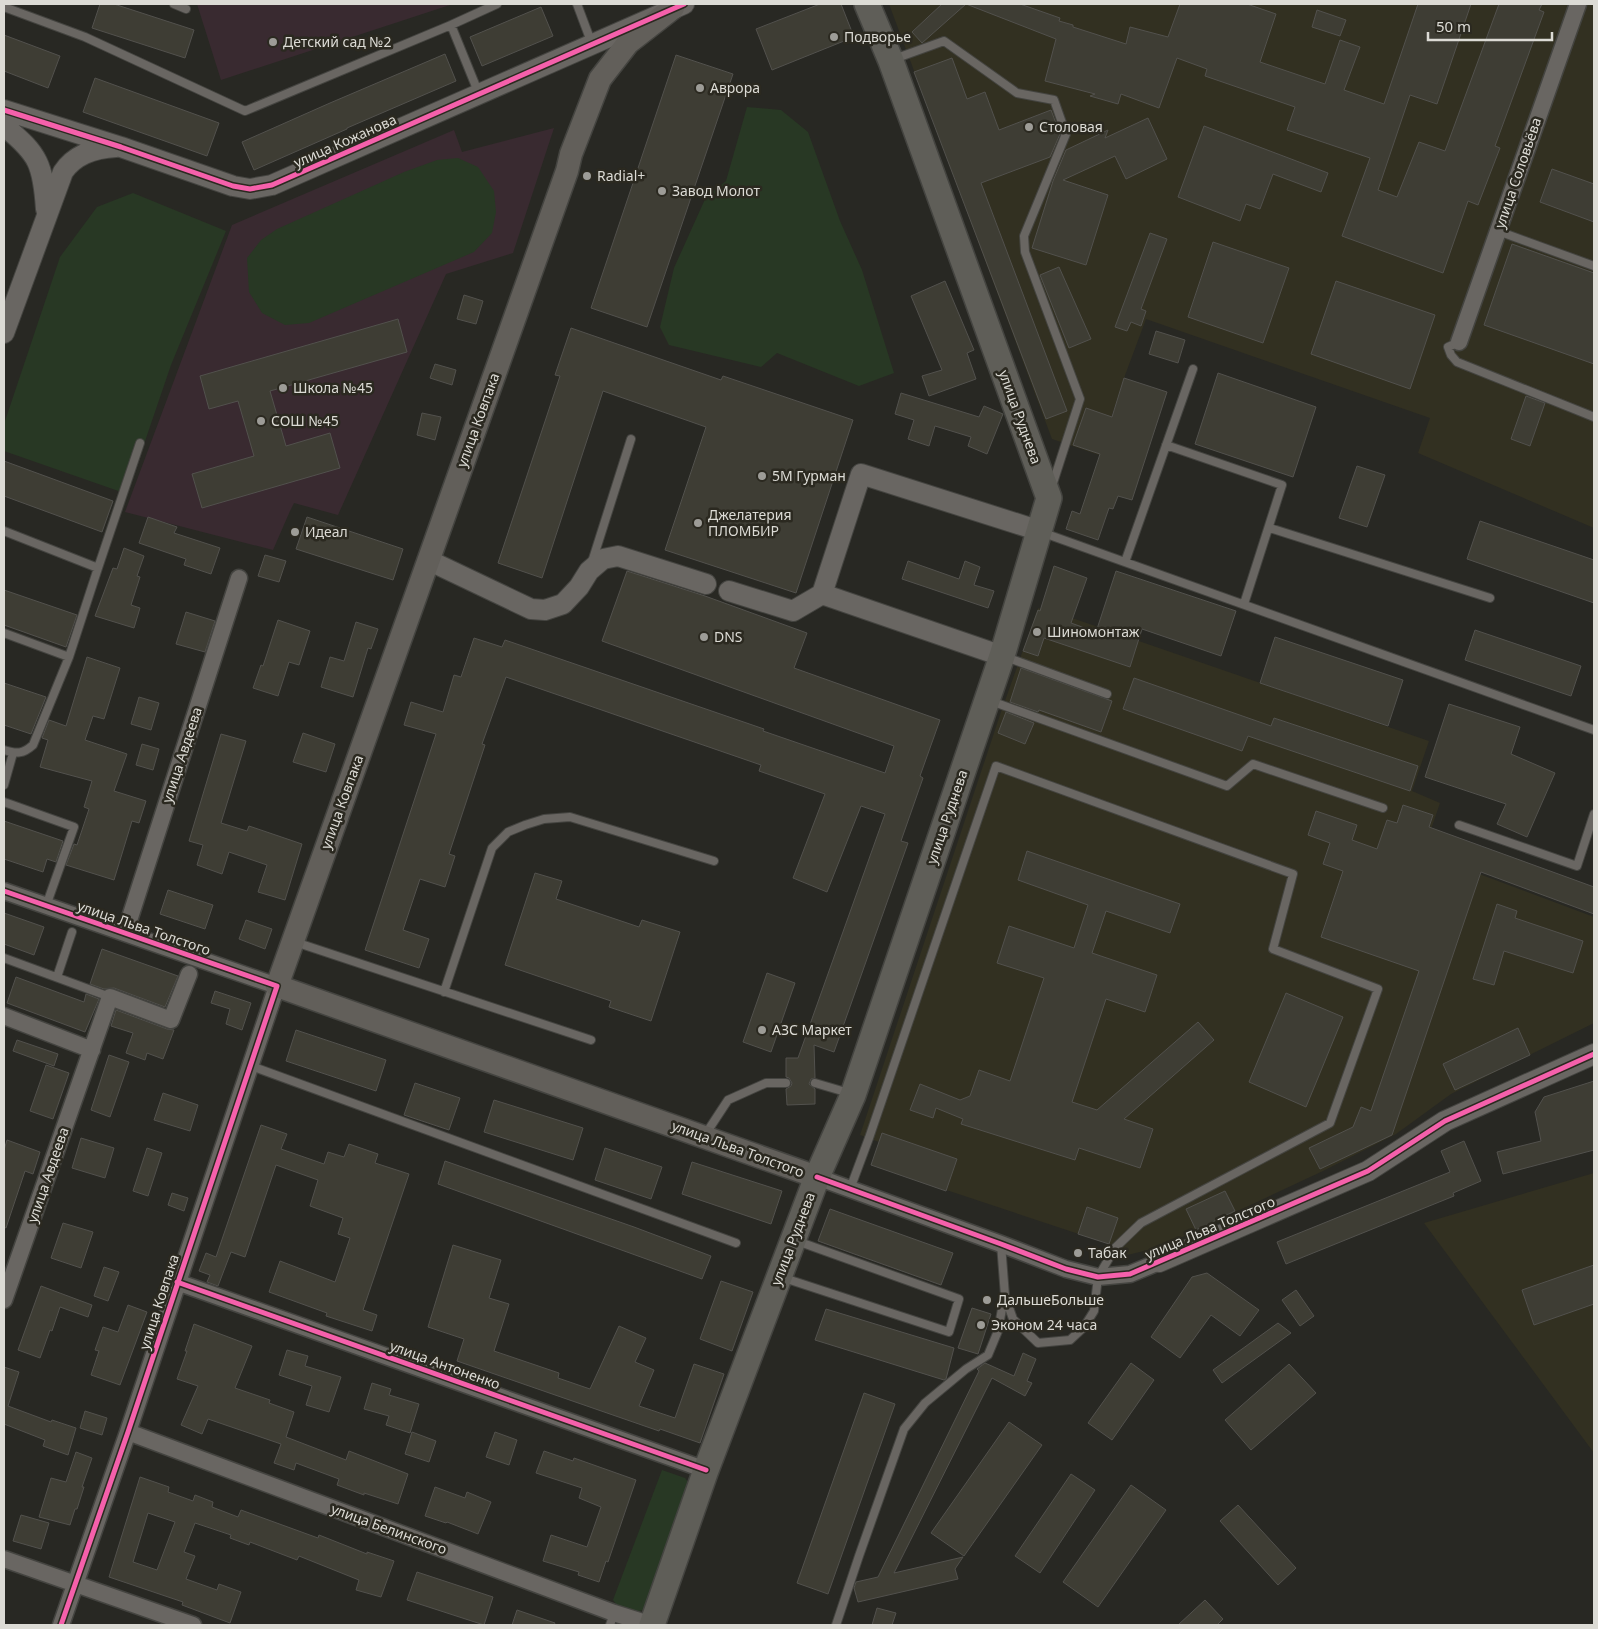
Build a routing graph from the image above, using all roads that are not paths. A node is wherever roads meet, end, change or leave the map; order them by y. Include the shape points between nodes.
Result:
1 (174, 4) edge
2 (498, 4) edge
3 (578, 4) edge
4 (867, 4) edge
5 (1578, 4) edge
6 (679, 6) edge
7 (4, 7) edge
8 (186, 9) dead end
9 (451, 25) junction
10 (592, 44) junction
11 (891, 61) junction
12 (479, 94) junction
13 (4, 110) edge
14 (4, 126) edge
15 (121, 147) junction
16 (47, 216) junction
17 (1498, 231) junction
18 (1594, 266) edge
19 (4, 333) edge
20 (1458, 342) joint
21 (1193, 369) dead end
22 (1594, 417) edge
23 (631, 439) dead end
24 (140, 442) dead end
25 (1166, 446) junction
26 (1049, 498) junction
27 (1270, 528) junction
28 (4, 531) edge
29 (1040, 531) junction
30 (428, 560) junction
31 (1125, 562) junction
32 (98, 568) junction
33 (589, 571) junction
34 (239, 578) dead end
35 (706, 584) dead end
36 (729, 591) dead end
37 (822, 594) junction
38 (1490, 598) dead end
39 (1244, 604) junction
40 (4, 633) edge
41 (1002, 656) junction
42 (68, 657) junction
43 (1107, 694) dead end
44 (987, 699) junction
45 (1594, 730) edge
46 (4, 750) edge
47 (13, 753) junction
48 (4, 785) edge
49 (4, 802) edge
50 (1384, 808) dead end
51 (1594, 814) edge
52 (1459, 825) dead end
53 (714, 861) dead end
54 (4, 891) edge
55 (46, 906) junction
56 (72, 932) dead end
57 (125, 933) junction
58 (293, 941) junction
59 (4, 958) edge
60 (189, 974) dead end
61 (57, 977) junction
62 (277, 986) junction
63 (444, 992) junction
64 (110, 997) junction
65 (4, 1016) edge
66 (591, 1040) dead end
67 (92, 1050) junction
68 (1594, 1054) edge
69 (250, 1066) junction
70 (786, 1083) dead end
71 (815, 1083) dead end
72 (853, 1095) junction
73 (703, 1137) junction
74 (817, 1177) junction
75 (850, 1188) junction
76 (793, 1240) junction
77 (736, 1243) dead end
78 (1001, 1244) junction
79 (1159, 1262) joint
80 (779, 1276) junction
81 (1098, 1277) junction
82 (177, 1282) junction
83 (1005, 1296) junction
84 (4, 1300) edge
85 (128, 1432) junction
86 (706, 1470) junction
87 (4, 1559) edge
88 (75, 1583) junction
89 (612, 1619) edge
90 (60, 1625) edge
91 (193, 1625) edge
92 (652, 1625) edge
93 (836, 1625) edge

1 - 8 lane
2 - 9 lane
3 - 10 lane
4 - 11 main road, улица Руднева
5 - 17 street, улица Соловьёва
6 - 10 street, улица Кожанова
6 - 30 main road, улица Ковпака via 628,43 600,79
7 - 9 lane via 85,37 246,111
9 - 12 lane
10 - 12 street, улица Кожанова
11 - 26 main road, улица Руднева
11 - 26 lane via 944,42 1017,93 1054,100 1057,108 1066,134 1024,236 1025,252 1080,399
12 - 15 street, улица Кожанова via 272,185 250,189
13 - 15 street, улица Кожанова
14 - 16 street via 24,142 39,164
15 - 16 street via 84,154 67,166
16 - 19 street
17 - 18 lane
17 - 20 street, улица Соловьёва
20 - 22 lane via 1448,347 1457,362
21 - 25 lane
23 - 33 lane
24 - 32 lane
25 - 27 lane via 1282,485
25 - 31 lane
26 - 29 main road, улица Руднева
27 - 38 lane
27 - 39 lane
28 - 32 lane
29 - 31 lane
29 - 37 street via 861,474
29 - 41 main road, улица Руднева
30 - 33 street via 531,609 545,610 563,604
30 - 58 main road, улица Ковпака
31 - 39 lane
32 - 42 lane
33 - 35 street via 603,559 618,556
34 - 57 street, улица Авдеева
36 - 37 street via 793,611
37 - 41 street
39 - 45 lane
40 - 42 lane
41 - 43 lane
41 - 44 main road, улица Руднева
42 - 47 lane via 33,745 24,752
44 - 50 lane via 1227,786 1253,764
44 - 72 main road, улица Руднева
46 - 47 lane
47 - 48 lane
49 - 55 lane via 74,827
51 - 52 lane via 1577,866
53 - 63 lane via 570,817 544,819 508,832 492,848
54 - 55 street, улица Льва Толстого
55 - 57 street, улица Льва Толстого
56 - 61 lane
57 - 62 street, улица Льва Толстого
58 - 62 main road, улица Ковпака
58 - 63 lane
59 - 61 lane
60 - 64 street via 172,1020
61 - 64 lane
62 - 69 street, улица Ковпака
62 - 73 main road, улица Льва Толстого
63 - 66 lane
64 - 67 street, улица Авдеева
65 - 67 street
67 - 84 street, улица Авдеева
68 - 79 street, улица Льва Толстого via 1445,1121 1368,1171
69 - 77 lane
69 - 82 street, улица Ковпака
70 - 73 lane via 766,1083 728,1100
71 - 72 lane
72 - 74 main road, улица Руднева
73 - 74 main road, улица Льва Толстого
74 - 75 street, улица Льва Толстого
74 - 76 main road, улица Руднева
75 - 78 street, улица Льва Толстого
75 - 81 lane via 996,766 1293,874 1273,949 1378,989 1330,1123 1141,1224 1115,1248
76 - 80 main road, улица Руднева
76 - 80 lane via 959,1299 949,1332
78 - 81 street, улица Льва Толстого via 1066,1269
78 - 83 lane
79 - 81 street, улица Льва Толстого via 1130,1274
80 - 86 main road, улица Руднева
81 - 83 lane via 1094,1311 1084,1328 1070,1340 1038,1343 1012,1319
82 - 85 street, улица Ковпака
82 - 86 street, улица Антоненко
83 - 93 lane via 998,1331 988,1355 925,1404 904,1429
85 - 88 street, улица Ковпака
85 - 89 street, улица Белинского
86 - 92 main road, улица Руднева
87 - 88 street
88 - 90 street, улица Ковпака
88 - 91 street
89 - 92 street, улица Белинского

